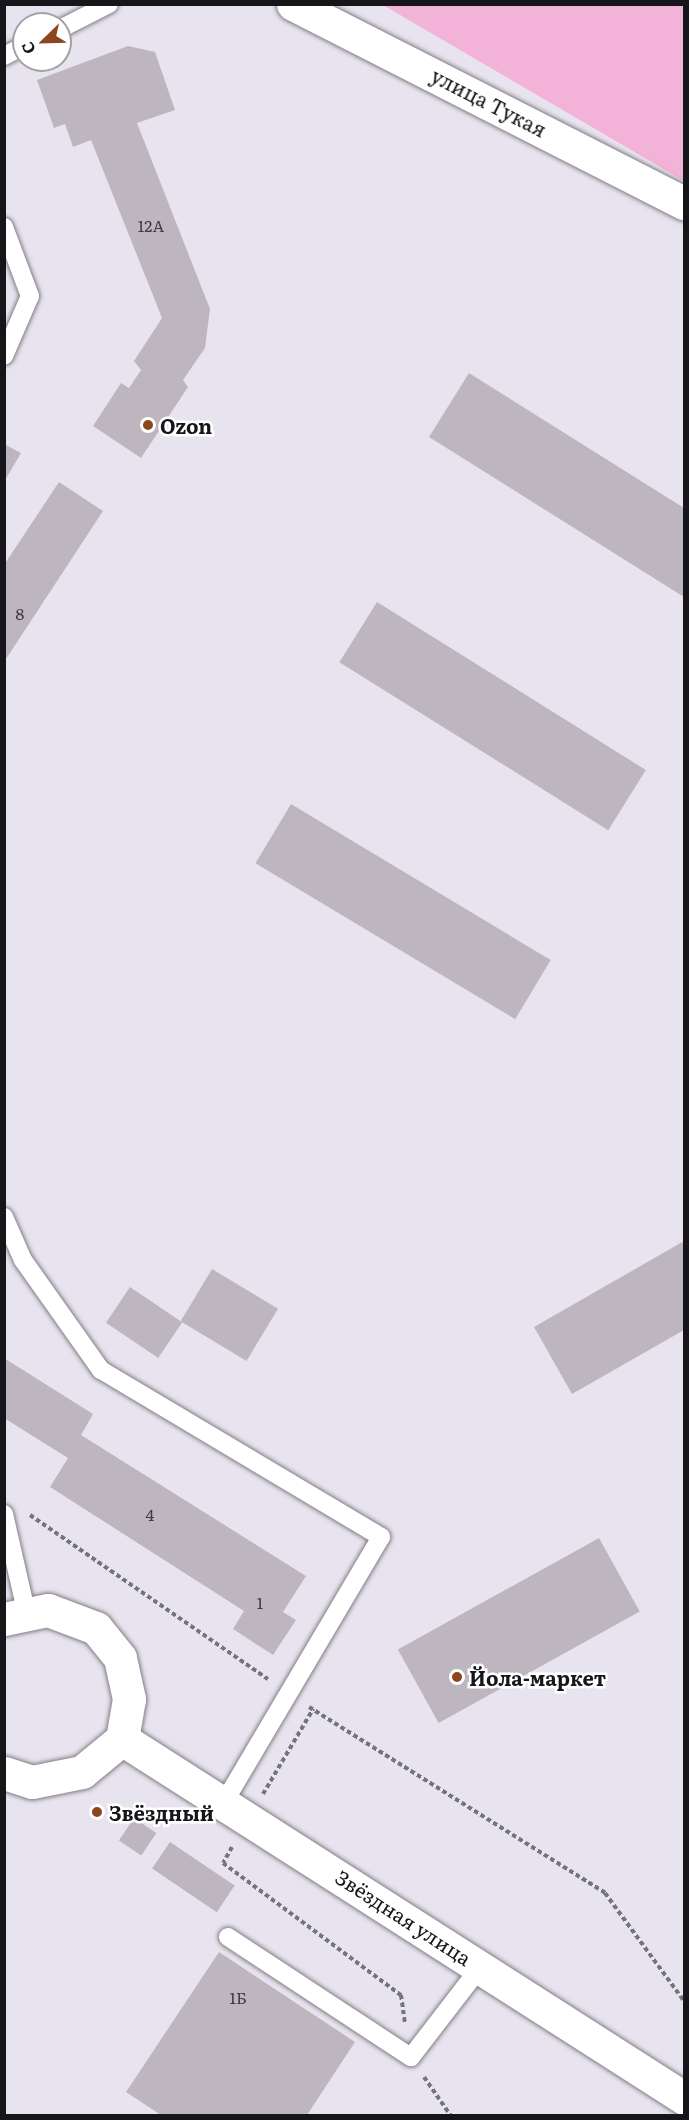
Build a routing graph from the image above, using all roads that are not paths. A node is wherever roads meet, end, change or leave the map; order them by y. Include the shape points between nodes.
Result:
1 (109, 4) edge
2 (293, 4) edge
3 (72, 22) edge
4 (684, 204) edge
5 (4, 226) edge
6 (4, 356) edge
7 (4, 1217) edge
8 (13, 1512) edge
9 (15, 1615) edge
10 (122, 1738) junction
11 (4, 1773) edge
12 (237, 1810) junction
13 (228, 1937) dead end
14 (481, 1966) junction
15 (683, 2092) edge

1 - 3 lane
2 - 4 street, улица Тукая
5 - 6 lane via 30,296
7 - 12 lane via 23,1260 101,1370 381,1537 289,1694
8 - 9 lane
9 - 10 street via 76,1616 110,1642 127,1676
10 - 11 street via 98,1762 59,1780 32,1782
10 - 12 street, Звёздная улица
12 - 14 street, Звёздная улица
13 - 14 lane via 411,2057
14 - 15 street, Звёздная улица

